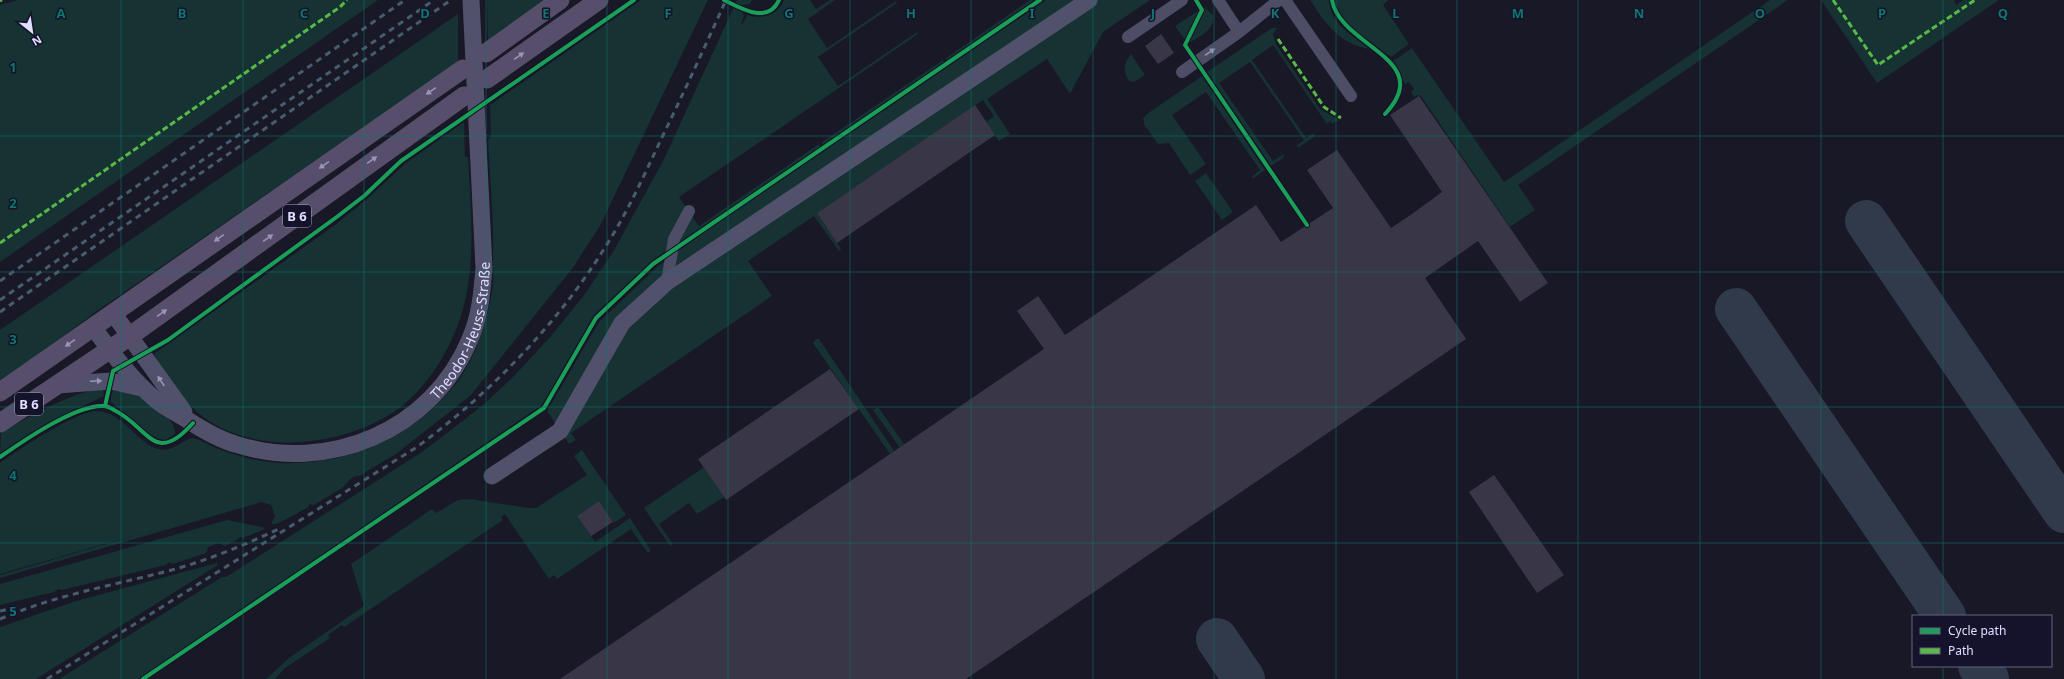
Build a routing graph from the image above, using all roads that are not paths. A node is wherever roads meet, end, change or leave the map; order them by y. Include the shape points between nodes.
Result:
1 (471, 0) edge
2 (560, 0) edge
3 (600, 0) edge
4 (1090, 0) edge
5 (1182, 0) edge
6 (1218, 0) edge
7 (1279, 0) edge
8 (1285, 0) edge
9 (1239, 32) junction
10 (1128, 38) dead end
11 (486, 52) dead end
12 (463, 69) dead end
13 (1182, 72) dead end
14 (487, 79) dead end
15 (464, 96) dead end
16 (1351, 96) dead end
17 (689, 211) dead end
18 (667, 282) junction
19 (113, 313) junction
20 (93, 327) junction
21 (130, 336) junction
22 (109, 350) junction
23 (57, 385) junction
24 (144, 389) junction
25 (0, 392) edge
26 (0, 423) edge
27 (193, 423) junction
28 (492, 476) dead end

1 - 27 street, Theodor-Heuss-Straße via 484,268 481,305 470,339 453,371 432,397 408,417 376,437 346,448 306,455 279,453 234,444
2 - 11 main road
14 -> 3 main road
4 - 18 street
5 - 10 street
6 - 9 street
7 - 9 street
8 - 16 street
13 -> 9 street
12 -> 19 main road, B 6
21 -> 15 main road, B 6
17 - 18 street via 674,239
18 - 28 street via 622,323 560,431
19 - 20 main road, B 6
19 - 21 street, Theodor-Heuss-Straße
20 - 22 street, Theodor-Heuss-Straße
20 -> 25 main road, B 6
21 - 22 main road, B 6
27 -> 21 street, Theodor-Heuss-Straße via 172,398
22 - 23 main road, B 6
22 - 24 street, Theodor-Heuss-Straße
23 -> 24 street via 111,381
23 - 26 main road, B 6
24 - 27 street, Theodor-Heuss-Straße

